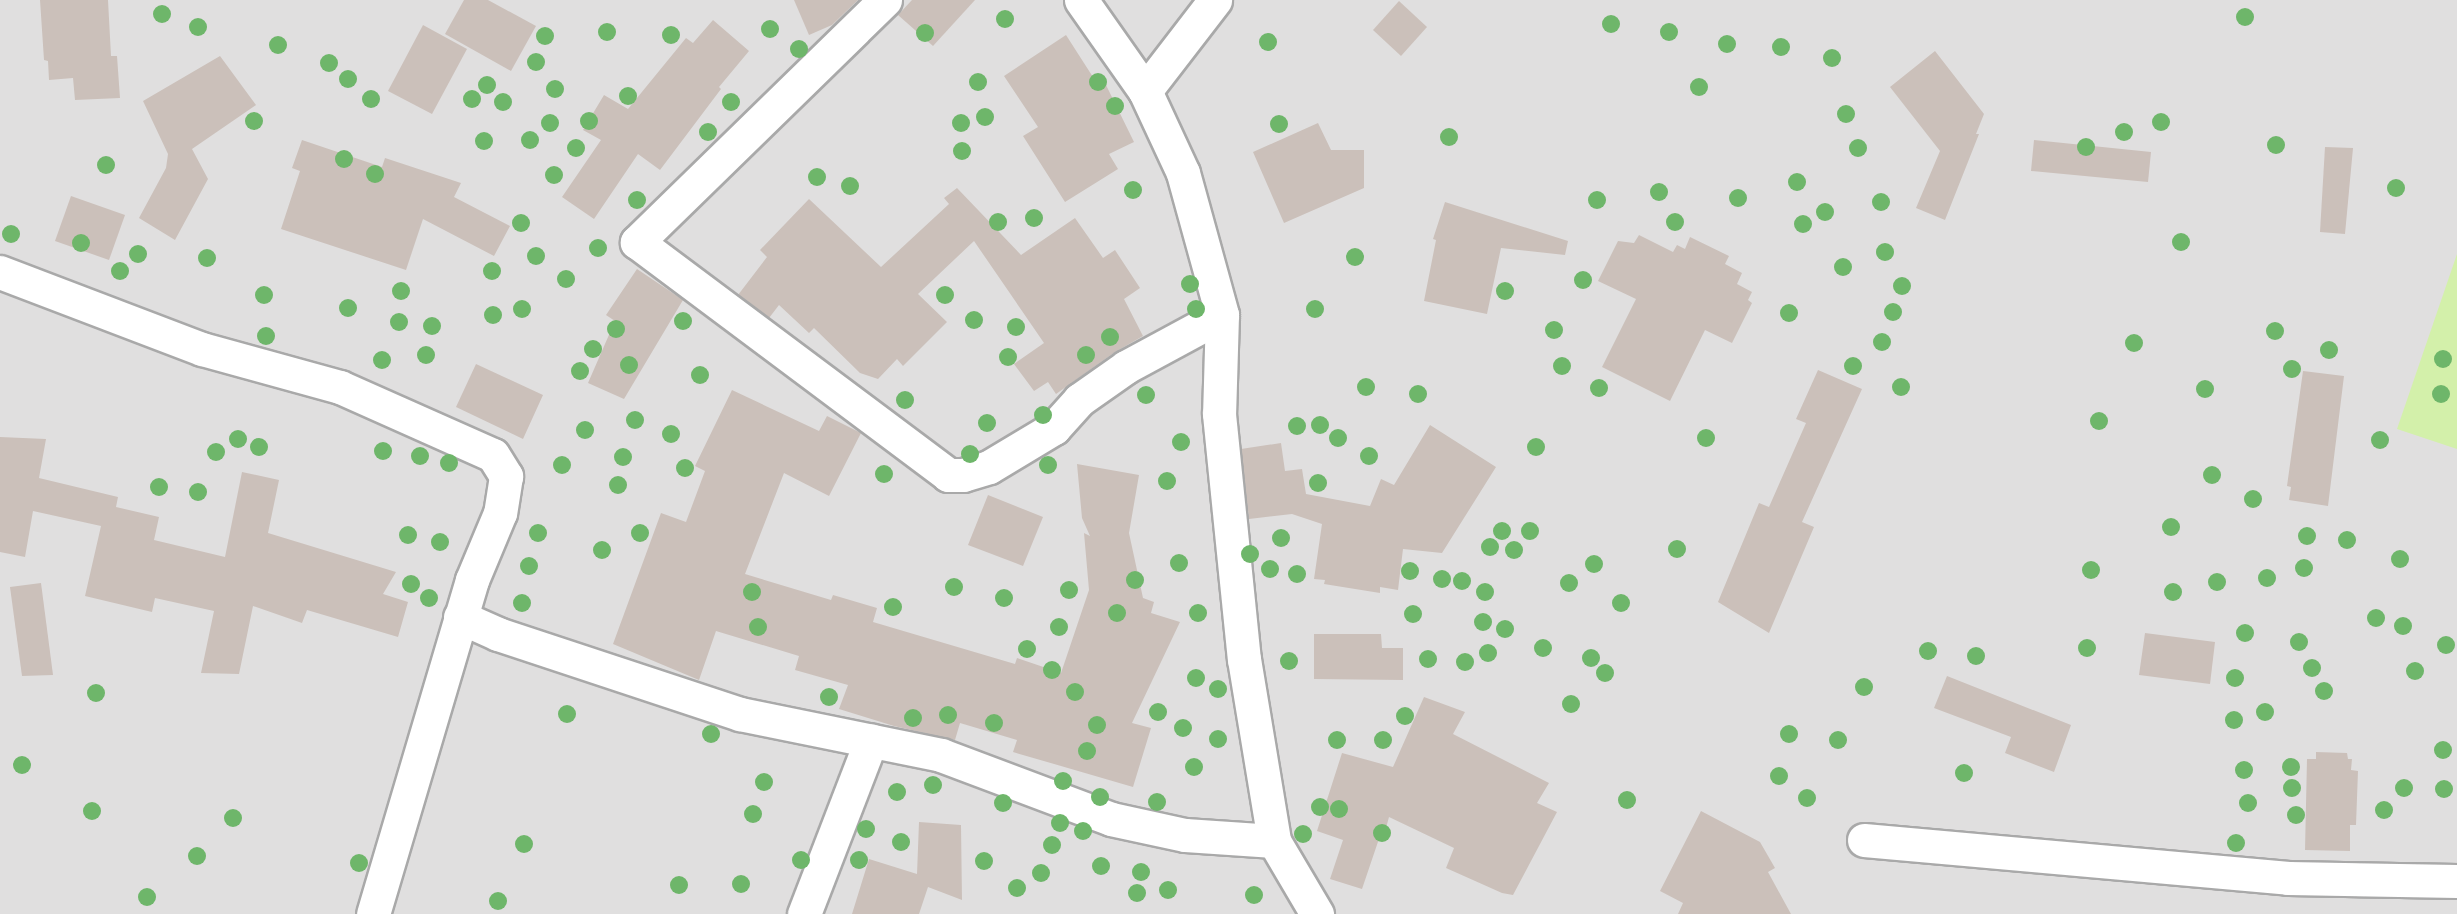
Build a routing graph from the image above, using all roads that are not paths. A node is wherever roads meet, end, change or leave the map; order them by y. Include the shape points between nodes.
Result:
1 (885, 0) edge
2 (1081, 0) edge
3 (1215, 0) edge
4 (1145, 91) junction
5 (0, 272) edge
6 (1222, 315) junction
7 (460, 617) junction
8 (871, 740) junction
9 (1864, 840) dead end
10 (1274, 841) junction
11 (2457, 881) edge
12 (373, 914) edge
13 (804, 914) edge
14 (1317, 914) edge

1 - 6 street via 637,242 948,475 963,476 989,467 1054,428 1079,400 1126,367
2 - 4 street
3 - 4 street
4 - 6 street via 1183,173
5 - 7 street via 202,349 340,387 493,455 506,476 500,513
6 - 10 street via 1219,414 1244,659
7 - 8 street via 498,634 740,714
7 - 12 street
8 - 10 street via 941,755 1111,819 1185,835
8 - 13 street
9 - 11 street via 2288,878
10 - 14 street

